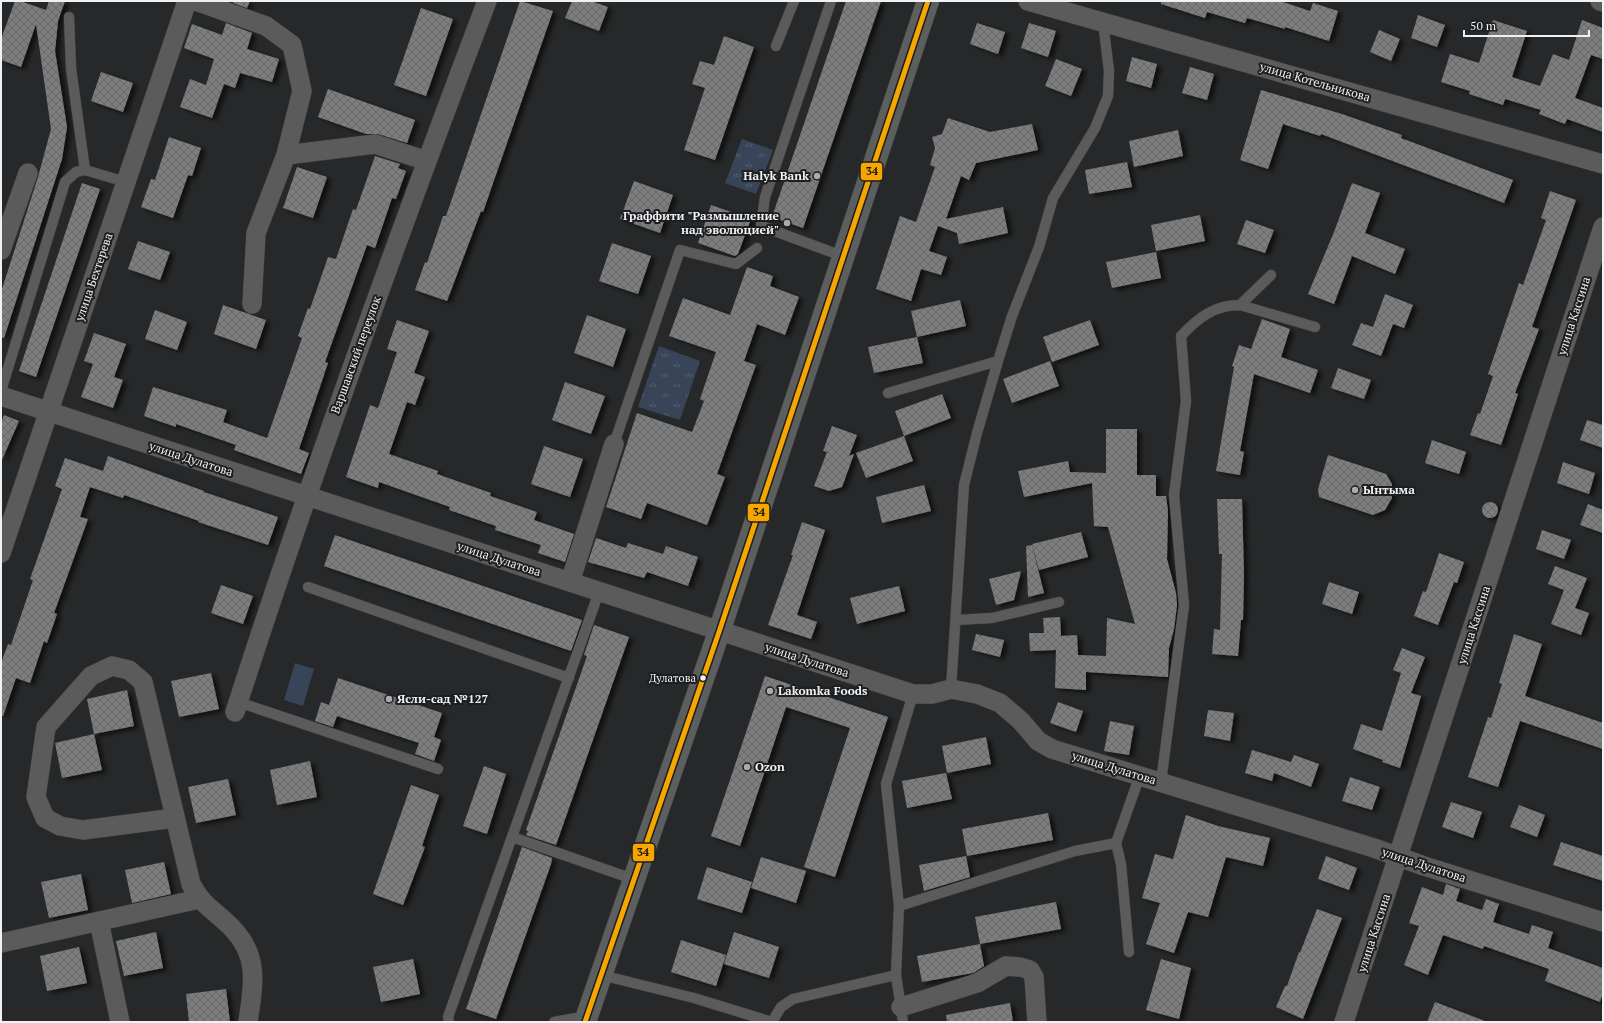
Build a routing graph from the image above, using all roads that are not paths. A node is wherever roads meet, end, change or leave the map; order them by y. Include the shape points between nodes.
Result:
1 (187, 1) edge
2 (196, 1) edge
3 (488, 1) edge
4 (794, 1) edge
5 (832, 1) edge
6 (928, 1) edge
7 (1028, 1) edge
8 (69, 17) dead end
9 (1103, 22) junction
10 (776, 46) dead end
11 (286, 155) junction
12 (427, 161) junction
13 (1603, 164) edge
14 (85, 170) junction
15 (28, 173) dead end
16 (126, 182) junction
17 (1603, 227) edge
18 (757, 248) dead end
19 (1, 250) edge
20 (842, 256) junction
21 (1271, 275) dead end
22 (252, 304) dead end
23 (1240, 305) junction
24 (1316, 327) dead end
25 (998, 362) junction
26 (1, 391) edge
27 (888, 393) dead end
28 (1, 396) edge
29 (48, 412) junction
30 (614, 444) joint
31 (306, 496) junction
32 (1, 553) edge
33 (570, 582) junction
34 (308, 587) dead end
35 (599, 592) junction
36 (1059, 602) dead end
37 (956, 620) junction
38 (719, 632) junction
39 (569, 678) junction
40 (951, 689) junction
41 (913, 694) junction
42 (236, 707) joint
43 (438, 769) dead end
44 (1140, 775) junction
45 (1161, 782) junction
46 (175, 818) junction
47 (512, 837) junction
48 (1116, 843) junction
49 (1399, 857) junction
50 (633, 879) junction
51 (199, 899) junction
52 (899, 906) junction
53 (99, 921) junction
54 (1603, 922) edge
55 (1, 943) edge
56 (1129, 952) dead end
57 (896, 975) junction
58 (601, 976) junction
59 (902, 1014) edge
60 (586, 1019) edge
61 (120, 1022) edge
62 (248, 1022) edge
63 (449, 1022) edge
64 (554, 1022) edge
65 (772, 1022) edge
66 (1037, 1022) edge
67 (1344, 1022) edge

1 - 16 street, улица Бехтерева
2 - 11 street via 266,26 292,45 302,91
3 - 12 street, Варшавский переулок
4 - 10 lane
5 - 20 lane via 765,197 761,226
6 - 20 main road
7 - 9 street, улица Котельникова
8 - 14 lane via 71,68
9 - 13 street, улица Котельникова
9 - 25 lane via 1109,71 1108,96 1095,128 1052,198 1038,247
11 - 12 street via 375,144
11 - 22 street via 256,233
12 - 31 street, Варшавский переулок
14 - 16 lane
14 - 26 lane via 76,172 65,182
15 - 19 street
16 - 29 street, улица Бехтерева
17 - 49 street, улица Кассина
18 - 30 lane via 736,264 680,250
20 - 38 main road
21 - 23 lane
23 - 24 lane
23 - 45 lane via 1226,305 1196,320 1181,336 1186,401 1174,495 1184,605
25 - 27 lane
25 - 37 lane via 964,485
28 - 29 street, улица Дулатова
29 - 31 street, улица Дулатова
29 - 32 street, улица Бехтерева
30 - 33 street
31 - 33 street, улица Дулатова
31 - 42 street, Варшавский переулок
33 - 35 street, улица Дулатова
34 - 39 lane
35 - 38 street, улица Дулатова
35 - 39 lane
36 - 37 lane via 992,618
37 - 40 lane
38 - 41 street, улица Дулатова
38 - 50 main road
39 - 47 lane
40 - 41 street, улица Дулатова via 932,694
40 - 44 street, улица Дулатова via 977,694 1000,703 1021,721 1038,741 1052,749
41 - 52 lane via 886,784
42 - 43 lane
44 - 45 street, улица Дулатова
44 - 48 lane
45 - 49 street, улица Дулатова
46 - 46 street via 143,682 128,670 112,666 91,676 46,727 36,797 45,818 60,826 83,830
46 - 51 street via 191,884
47 - 50 lane
47 - 63 lane via 448,1017
48 - 52 lane via 1075,851
48 - 56 lane via 1121,864
49 - 54 street, улица Дулатова
49 - 67 street, улица Кассина
50 - 58 main road
51 - 53 street
51 - 62 street via 233,929 249,952 254,983
52 - 57 lane
53 - 55 street
53 - 61 street
57 - 59 lane
57 - 65 lane via 793,999 781,1007
58 - 60 main road
58 - 65 lane via 694,998
59 - 66 street via 978,983 1006,966 1030,970 1034,977
60 - 64 lane

